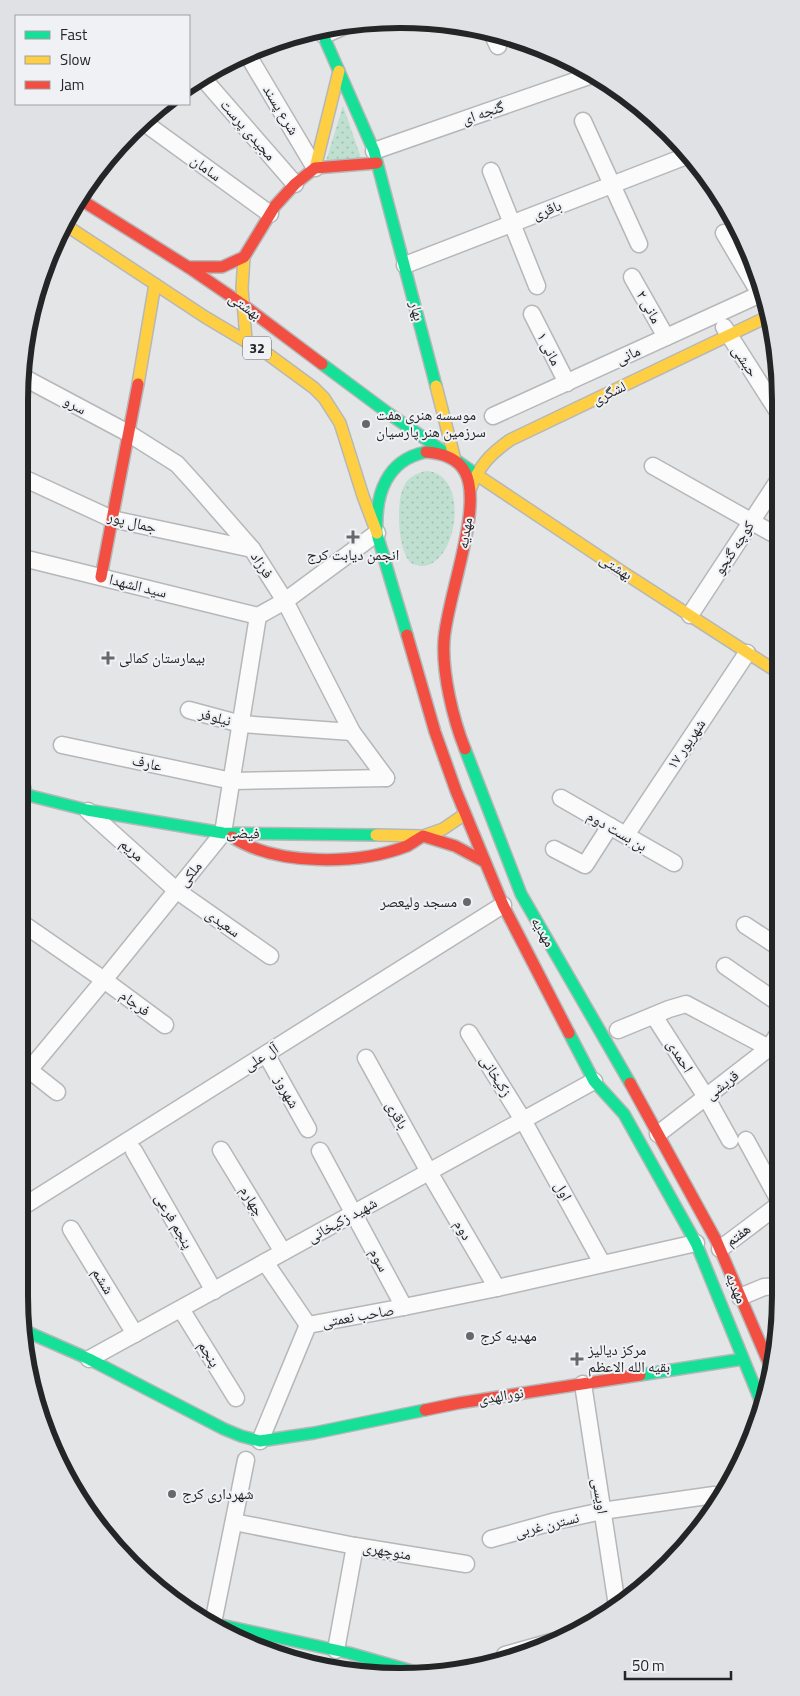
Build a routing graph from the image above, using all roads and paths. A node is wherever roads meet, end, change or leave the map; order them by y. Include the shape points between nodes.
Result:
1 (324, 36) edge
2 (495, 40) edge
3 (498, 46) dead end
4 (250, 59) edge
5 (339, 71) junction
6 (586, 77) edge
7 (206, 82) edge
8 (583, 121) dead end
9 (148, 126) edge
10 (375, 157) junction
11 (682, 157) edge
12 (315, 168) junction
13 (491, 171) dead end
14 (295, 184) junction
15 (612, 185) junction
16 (84, 202) edge
17 (270, 214) junction
18 (513, 224) junction
19 (70, 228) edge
20 (724, 233) dead end
21 (638, 244) dead end
22 (244, 257) junction
23 (405, 265) junction
24 (188, 267) junction
25 (632, 277) dead end
26 (753, 279) edge
27 (155, 284) junction
28 (537, 286) dead end
29 (758, 296) edge
30 (242, 304) junction
31 (532, 314) dead end
32 (716, 314) junction
33 (763, 319) edge
34 (729, 335) junction
35 (666, 337) junction
36 (246, 340) junction
37 (28, 380) edge
38 (566, 383) junction
39 (772, 403) edge
40 (493, 416) dead end
41 (128, 433) junction
42 (454, 460) junction
43 (653, 466) dead end
44 (476, 473) junction
45 (28, 480) edge
46 (772, 490) edge
47 (470, 492) junction
48 (112, 519) junction
49 (752, 521) junction
50 (377, 533) junction
51 (772, 533) edge
52 (252, 549) junction
53 (28, 559) edge
54 (101, 577) junction
55 (285, 601) junction
56 (690, 615) junction
57 (258, 616) junction
58 (747, 653) junction
59 (772, 669) edge
60 (189, 710) dead end
61 (241, 724) junction
62 (352, 732) junction
63 (62, 745) dead end
64 (232, 781) junction
65 (28, 795) edge
66 (561, 798) dead end
67 (87, 810) junction
68 (464, 814) junction
69 (610, 826) junction
70 (224, 833) junction
71 (423, 836) junction
72 (626, 836) junction
73 (554, 849) dead end
74 (485, 862) junction
75 (674, 863) dead end
76 (176, 890) junction
77 (503, 905) junction
78 (745, 925) dead end
79 (28, 927) edge
80 (772, 943) edge
81 (270, 956) dead end
82 (725, 966) dead end
83 (104, 980) junction
84 (772, 998) edge
85 (654, 1016) junction
86 (165, 1025) dead end
87 (618, 1030) dead end
88 (469, 1033) dead end
89 (772, 1043) edge
90 (769, 1048) junction
91 (266, 1054) junction
92 (366, 1058) dead end
93 (28, 1062) edge
94 (28, 1069) edge
95 (594, 1081) junction
96 (58, 1092) dead end
97 (706, 1097) junction
98 (523, 1120) junction
99 (308, 1129) dead end
100 (658, 1134) junction
101 (221, 1150) dead end
102 (134, 1151) dead end
103 (320, 1151) dead end
104 (429, 1172) junction
105 (772, 1191) edge
106 (28, 1203) edge
107 (772, 1211) edge
108 (354, 1213) junction
109 (71, 1229) dead end
110 (696, 1243) junction
111 (720, 1249) junction
112 (283, 1252) junction
113 (265, 1262) junction
114 (602, 1263) junction
115 (772, 1286) edge
116 (497, 1288) junction
117 (214, 1290) junction
118 (740, 1297) junction
119 (404, 1308) junction
120 (181, 1309) junction
121 (308, 1325) junction
122 (30, 1333) edge
123 (135, 1334) junction
124 (89, 1359) junction
125 (744, 1359) junction
126 (767, 1359) edge
127 (583, 1384) junction
128 (759, 1396) edge
129 (236, 1398) dead end
130 (260, 1440) junction
131 (246, 1460) dead end
132 (714, 1495) dead end
133 (602, 1511) junction
134 (234, 1522) junction
135 (492, 1540) dead end
136 (355, 1546) junction
137 (466, 1564) dead end
138 (616, 1600) edge
139 (210, 1616) edge
140 (228, 1626) edge
141 (336, 1650) junction
142 (401, 1668) edge

1 - 5 main road, بهار
2 - 3 street
4 - 12 street, شرع پسند
5 - 10 main road, بهار
5 - 12 main road
6 - 10 street, گنجه ای
7 - 14 street, مجیدی پرست
8 - 15 street
9 - 17 street, سامان
10 - 12 main road
10 - 23 main road, بهار
11 - 15 street, باقری
12 - 14 main road
13 - 18 street
14 - 17 main road
15 - 18 street, باقری
15 - 21 street
16 - 24 main road, بهشتى / 32
17 - 22 main road
18 - 23 street, باقری
18 - 28 street
19 - 27 main road, بهشتى / 32
20 - 26 street
22 - 24 main road via 222,267
22 - 30 main road
23 - 42 main road, بهار
24 - 30 main road, بهشتى / 32
25 - 35 street, مانی ۲
27 - 36 main road, بهشتى / 32
27 - 41 main road
29 - 32 street, مانی
30 - 36 main road
30 - 42 main road, بهشتى / 32
31 - 38 street, مانی ۱
32 - 34 street, حبشی
32 - 35 street, مانی
33 - 34 main road, لشگری
34 - 39 street, حبشی
34 - 44 main road, لشگری via 510,440 495,451
35 - 38 street, مانی
36 - 50 main road, بهشتى / 32 via 314,388 332,409 340,423
37 - 41 street, سرو
38 - 40 street, مانی
41 - 48 main road
41 - 52 street, فرزاد via 177,464
42 - 44 main road, بهشتی
42 - 47 main road, مهدیه via 465,472
42 - 50 main road via 440,453 425,452 410,456 397,465 380,495
43 - 49 street
44 - 47 main road, لشگری
44 - 56 main road, بهشتی
45 - 48 street, جمال پور
46 - 49 street, کوچه گنجو
47 - 100 main road, مهدیه via 443,648 448,688 462,742 521,894
48 - 52 street, جمال پور
48 - 54 main road
49 - 51 street
49 - 56 street, کوچه گنجو
50 - 55 street
50 - 68 main road, مهدیه via 435,732
52 - 55 street, فرزاد
53 - 54 street, سید الشهدا
54 - 57 street, سید الشهدا
55 - 57 street
55 - 62 street, فرزاد
56 - 58 main road, بهشتی
57 - 61 street
58 - 59 main road, بهشتی
58 - 72 street, ۱۷ شهریور
60 - 61 street, نیلوفر
61 - 62 street
61 - 64 street
62 - 64 street, فرزاد via 386,778
63 - 64 street, عارف
64 - 70 street
65 - 67 main road, فیضی
66 - 69 street, بن بست دوم
67 - 70 main road, فیضی
67 - 76 street, مریم
68 - 71 main road, فیضی via 443,829
68 - 74 main road, مهدیه
69 - 72 street, بن بست دوم
69 - 73 street via 585,865
70 - 71 main road, فیضی
70 - 71 main road via 259,850 335,859 387,852
70 - 76 street, ملکی
71 - 74 main road via 453,844
72 - 75 street, بن بست دوم
74 - 77 main road, مهدیه
76 - 81 street, سعیدی
76 - 83 street, ملکی
77 - 91 street, آل علی
77 - 95 main road, مهدیه
78 - 80 street
79 - 83 street, فرجام
82 - 84 street
83 - 86 street, فرجام
83 - 93 street, ملکی
85 - 87 street
85 - 90 street via 686,1004
85 - 97 street, احمدی
88 - 98 street, زکیخانی
89 - 90 street, قریشی
90 - 97 street, قریشی
91 - 99 street, شهروز
91 - 106 street, آل علی
92 - 104 street, باقری
94 - 96 street
95 - 98 street, شهید زکیخانی
95 - 110 main road, مهدیه via 624,1114
97 - 100 street, قریشی
97 - 105 street, احمدی
98 - 104 street, شهید زکیخانی
98 - 114 street, اول
100 - 111 main road, مهدیه
101 - 112 street, چهارم
102 - 117 street, پنجم فرعی
103 - 108 street
104 - 108 street, شهید زکیخانی
104 - 116 street, دوم
107 - 111 street, هفتم
108 - 112 street, شهید زکیخانی
108 - 119 street, سوم
109 - 123 street, ششم
110 - 114 street, صاحب نعمتی
110 - 125 main road, مهدیه
111 - 118 main road, مهدیه
112 - 113 street, شهید زکیخانی
113 - 117 street, شهید زکیخانی
113 - 121 street
114 - 116 street, صاحب نعمتی
115 - 118 street via 764,1286
116 - 119 street, صاحب نعمتی
117 - 120 street, شهید زکیخانی
118 - 126 main road, مهدیه
119 - 121 street, صاحب نعمتی
120 - 123 street, شهید زکیخانی
120 - 129 street, پنجم
121 - 130 street, صاحب نعمتی
122 - 124 main road
123 - 124 street, شهید زکیخانی
124 - 130 main road via 224,1429
125 - 127 main road, نورالهدی
125 - 128 main road, مهدیه
127 - 130 main road, نورالهدی
127 - 133 street, اویسی
131 - 134 street
132 - 133 street, نسترن غربی
133 - 135 street, نسترن غربی
133 - 138 street, اویسی
134 - 136 street
134 - 139 street
136 - 137 street, منوچهری
136 - 141 street, منوچهری
140 - 141 main road
141 - 142 main road

